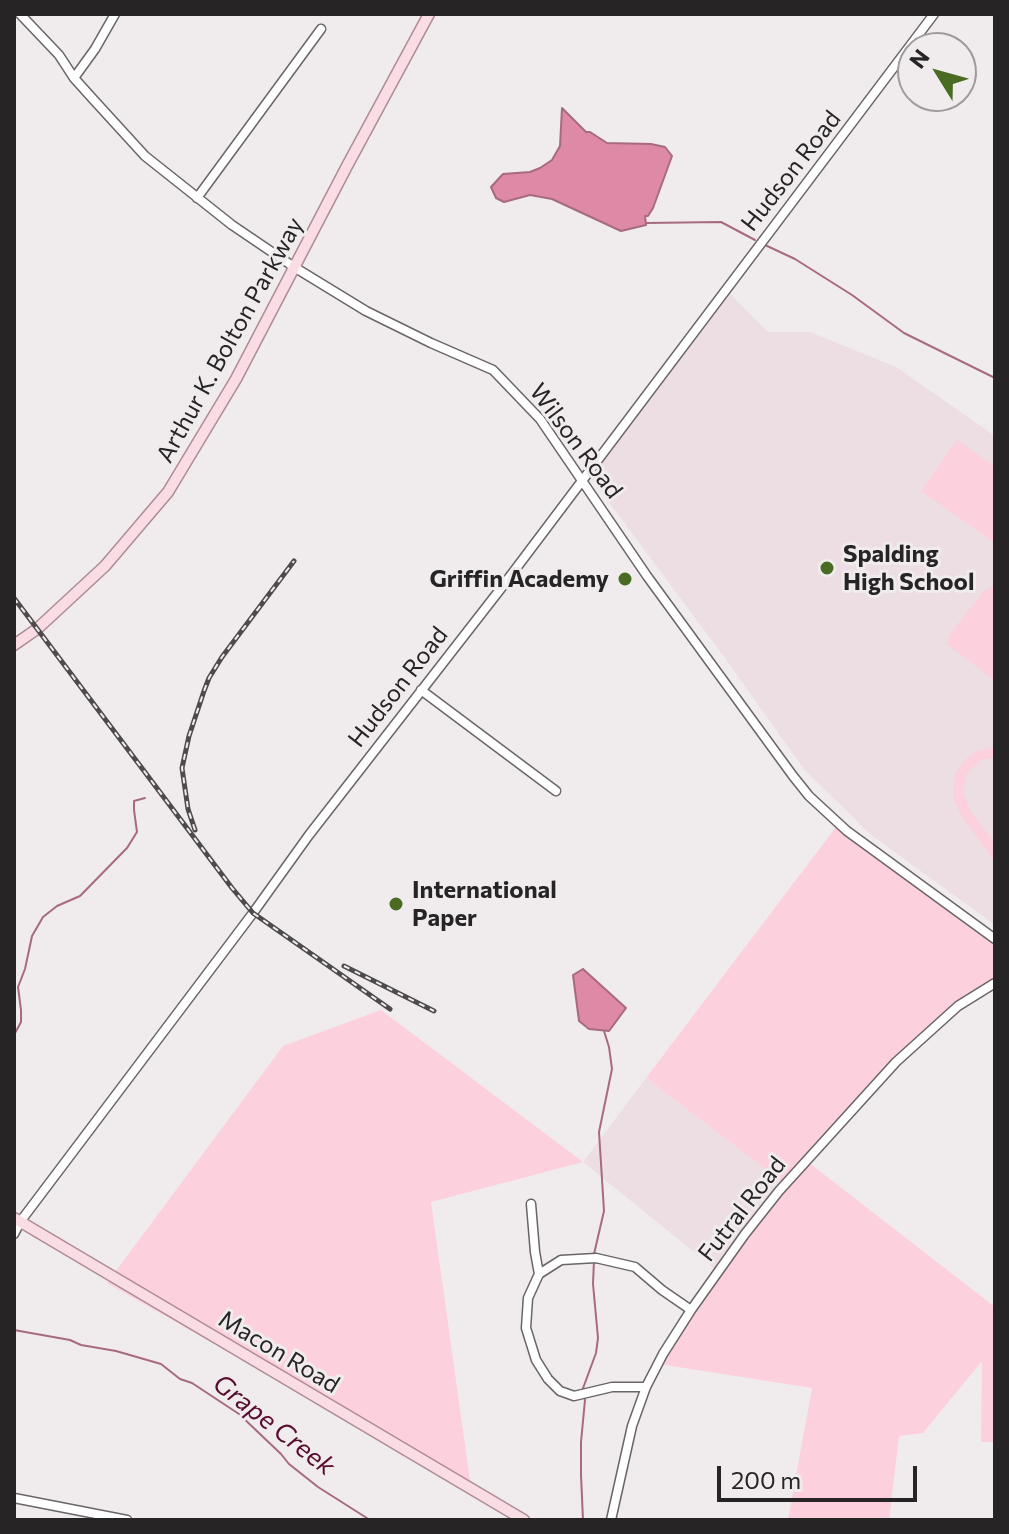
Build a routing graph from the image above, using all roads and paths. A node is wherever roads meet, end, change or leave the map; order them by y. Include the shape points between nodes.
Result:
1 (20, 14) edge
2 (115, 14) edge
3 (429, 14) edge
4 (934, 14) edge
5 (321, 29) dead end
6 (74, 78) junction
7 (197, 198) junction
8 (294, 267) junction
9 (582, 479) junction
10 (14, 645) edge
11 (421, 690) junction
12 (556, 791) dead end
13 (995, 939) edge
14 (995, 983) edge
15 (531, 1204) dead end
16 (17, 1220) edge
17 (14, 1234) edge
18 (539, 1274) junction
19 (691, 1310) junction
20 (646, 1387) junction
21 (14, 1498) edge
22 (127, 1520) edge
23 (524, 1520) edge
24 (611, 1520) edge

1 - 6 street, Wilson Road
2 - 6 street
3 - 8 main road, Arthur K. Bolton Parkway
4 - 9 street, Hudson Road
5 - 7 street
6 - 7 street, Wilson Road via 145,156
7 - 8 street, Wilson Road
8 - 9 street, Wilson Road via 366,311 493,370 532,409
8 - 10 main road, Arthur K. Bolton Parkway via 168,492 105,566
9 - 11 street, Hudson Road
9 - 13 street, Wilson Road via 809,796 847,831
11 - 12 street
11 - 16 street, Hudson Road
14 - 19 street, Futral Road via 958,1006 896,1062 779,1191
15 - 18 street
16 - 17 street, Hudson Road
16 - 23 main road, Macon Road
18 - 19 street via 561,1260 596,1258 623,1264 635,1267
18 - 20 street via 528,1298 526,1328 548,1379 574,1396 612,1387
19 - 20 street, Futral Road
20 - 24 street, Futral Road
21 - 22 street

